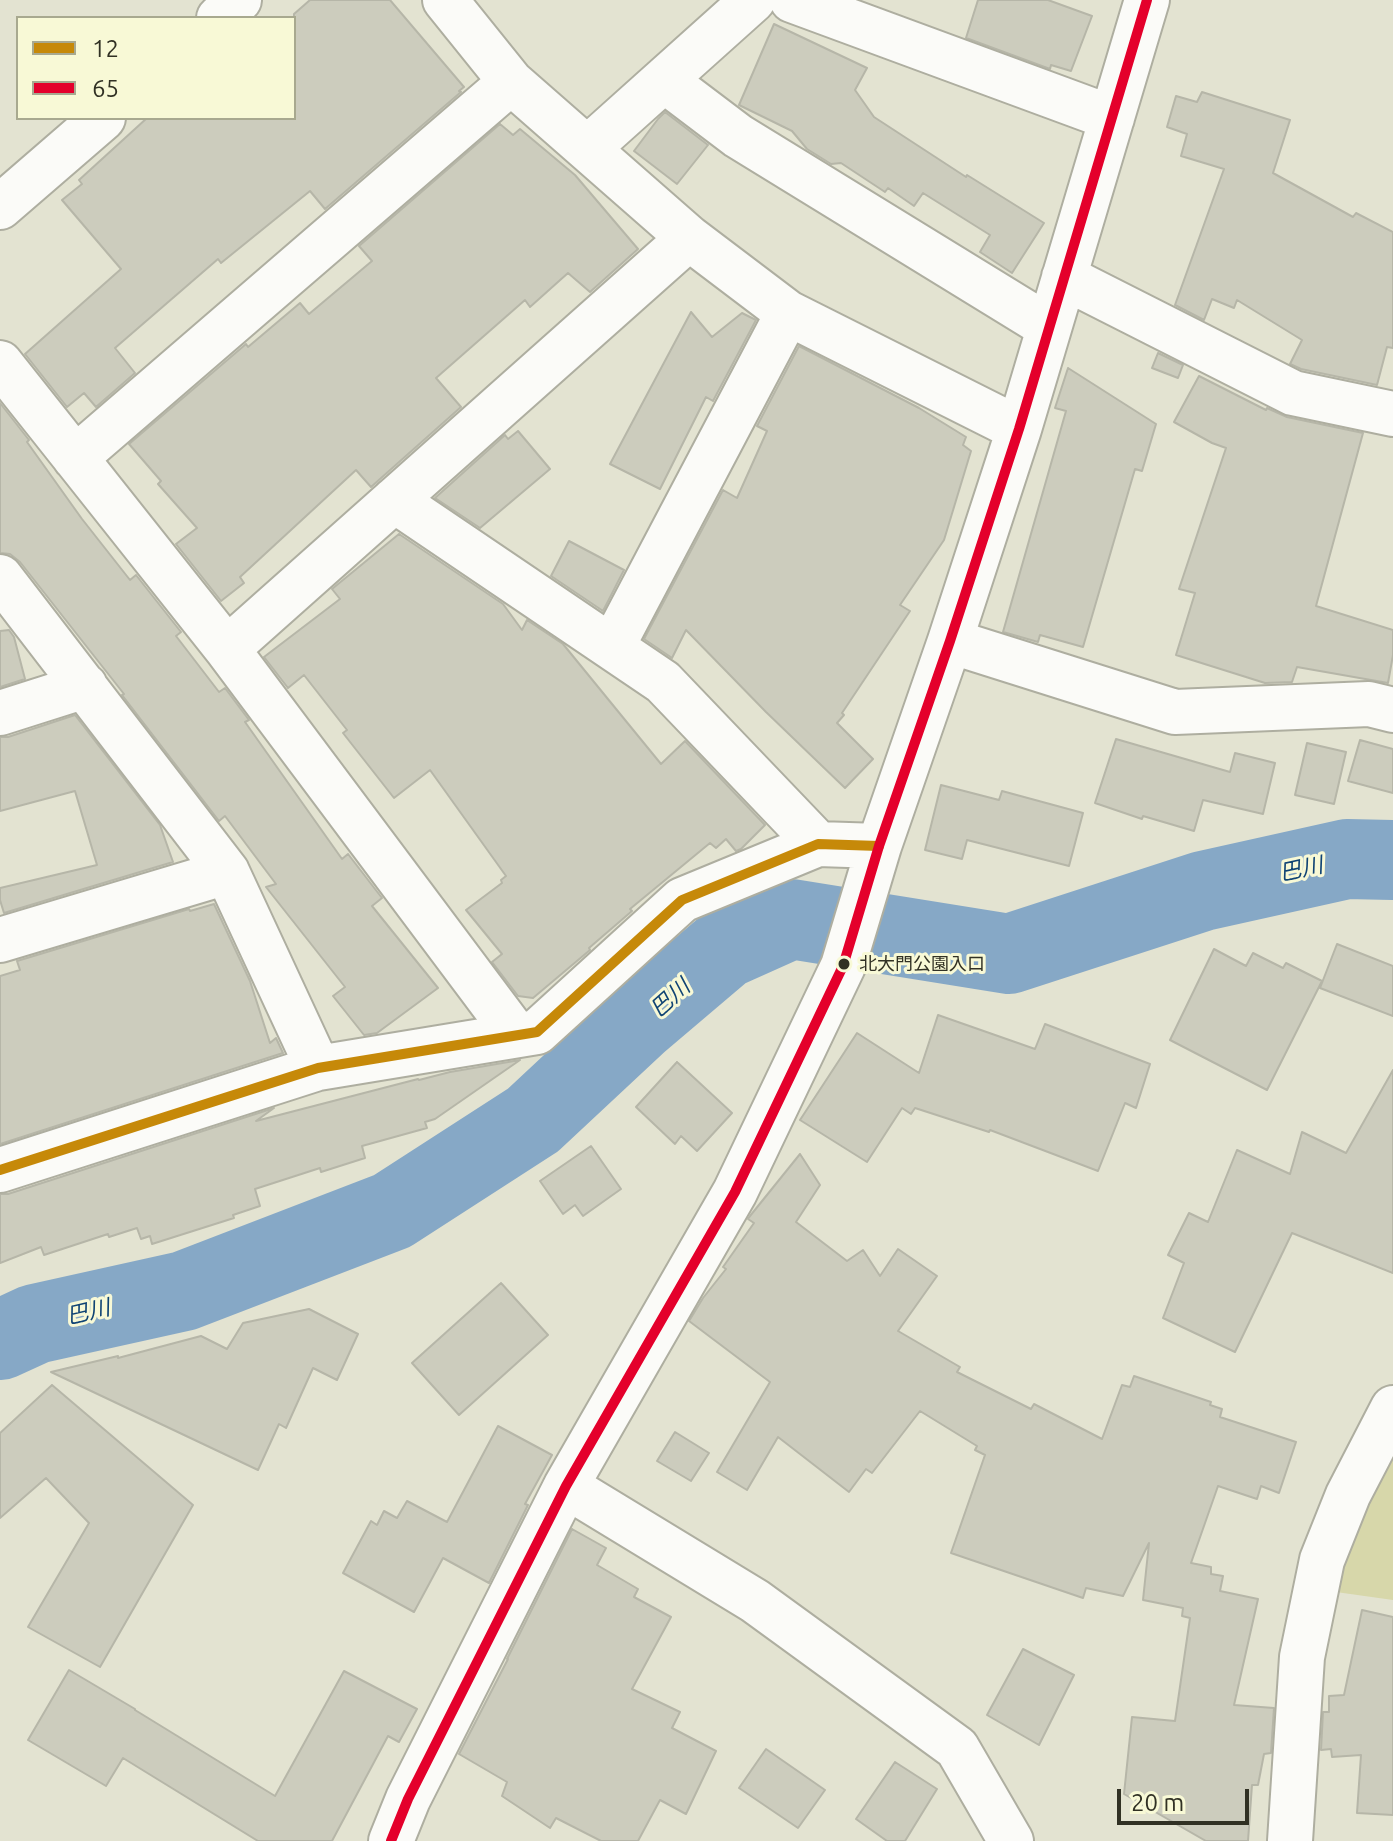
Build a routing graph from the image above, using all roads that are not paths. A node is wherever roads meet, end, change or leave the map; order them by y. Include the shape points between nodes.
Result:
1 (239, 0) edge
2 (445, 0) edge
3 (753, 0) edge
4 (792, 0) edge
5 (1147, 0) edge
6 (221, 16) edge
7 (664, 80) junction
8 (511, 82) junction
9 (1112, 118) junction
10 (101, 120) edge
11 (588, 148) junction
12 (0, 207) edge
13 (689, 238) junction
14 (1064, 277) junction
15 (788, 313) junction
16 (1049, 327) junction
17 (0, 363) edge
18 (1393, 414) edge
19 (1019, 429) junction
20 (75, 458) junction
21 (394, 500) junction
22 (0, 577) edge
23 (950, 641) junction
24 (612, 647) junction
25 (227, 649) junction
26 (85, 686) junction
27 (1393, 710) edge
28 (0, 713) edge
29 (818, 844) junction
30 (874, 860) junction
31 (227, 872) junction
32 (0, 940) edge
33 (516, 1035) junction
34 (318, 1068) junction
35 (0, 1170) edge
36 (1393, 1408) edge
37 (566, 1486) junction
38 (391, 1841) edge
39 (1011, 1841) edge
40 (1290, 1841) edge

1 - 6 street
2 - 8 street
3 - 7 street
4 - 9 street
5 - 9 street
7 - 11 street
7 - 16 street via 738,136
8 - 11 street
8 - 20 street
9 - 14 street
10 - 12 street
11 - 13 street
13 - 15 street
13 - 21 street
14 - 16 street
14 - 18 street via 1293,393
15 - 19 street
15 - 24 street
16 - 19 street
17 - 20 street
19 - 23 street
20 - 25 street
21 - 24 street
21 - 25 street
22 - 26 street
23 - 27 street via 1175,712 1369,704
23 - 30 street
24 - 29 street via 663,682
25 - 33 street
26 - 28 street
26 - 31 street
29 - 30 street
29 - 33 street via 682,900 537,1032
30 - 37 street via 843,966 735,1192
31 - 32 street
31 - 34 street
33 - 34 street
34 - 35 street
36 - 40 street via 1322,1560 1302,1657
37 - 38 street
37 - 39 street via 755,1601 957,1748

